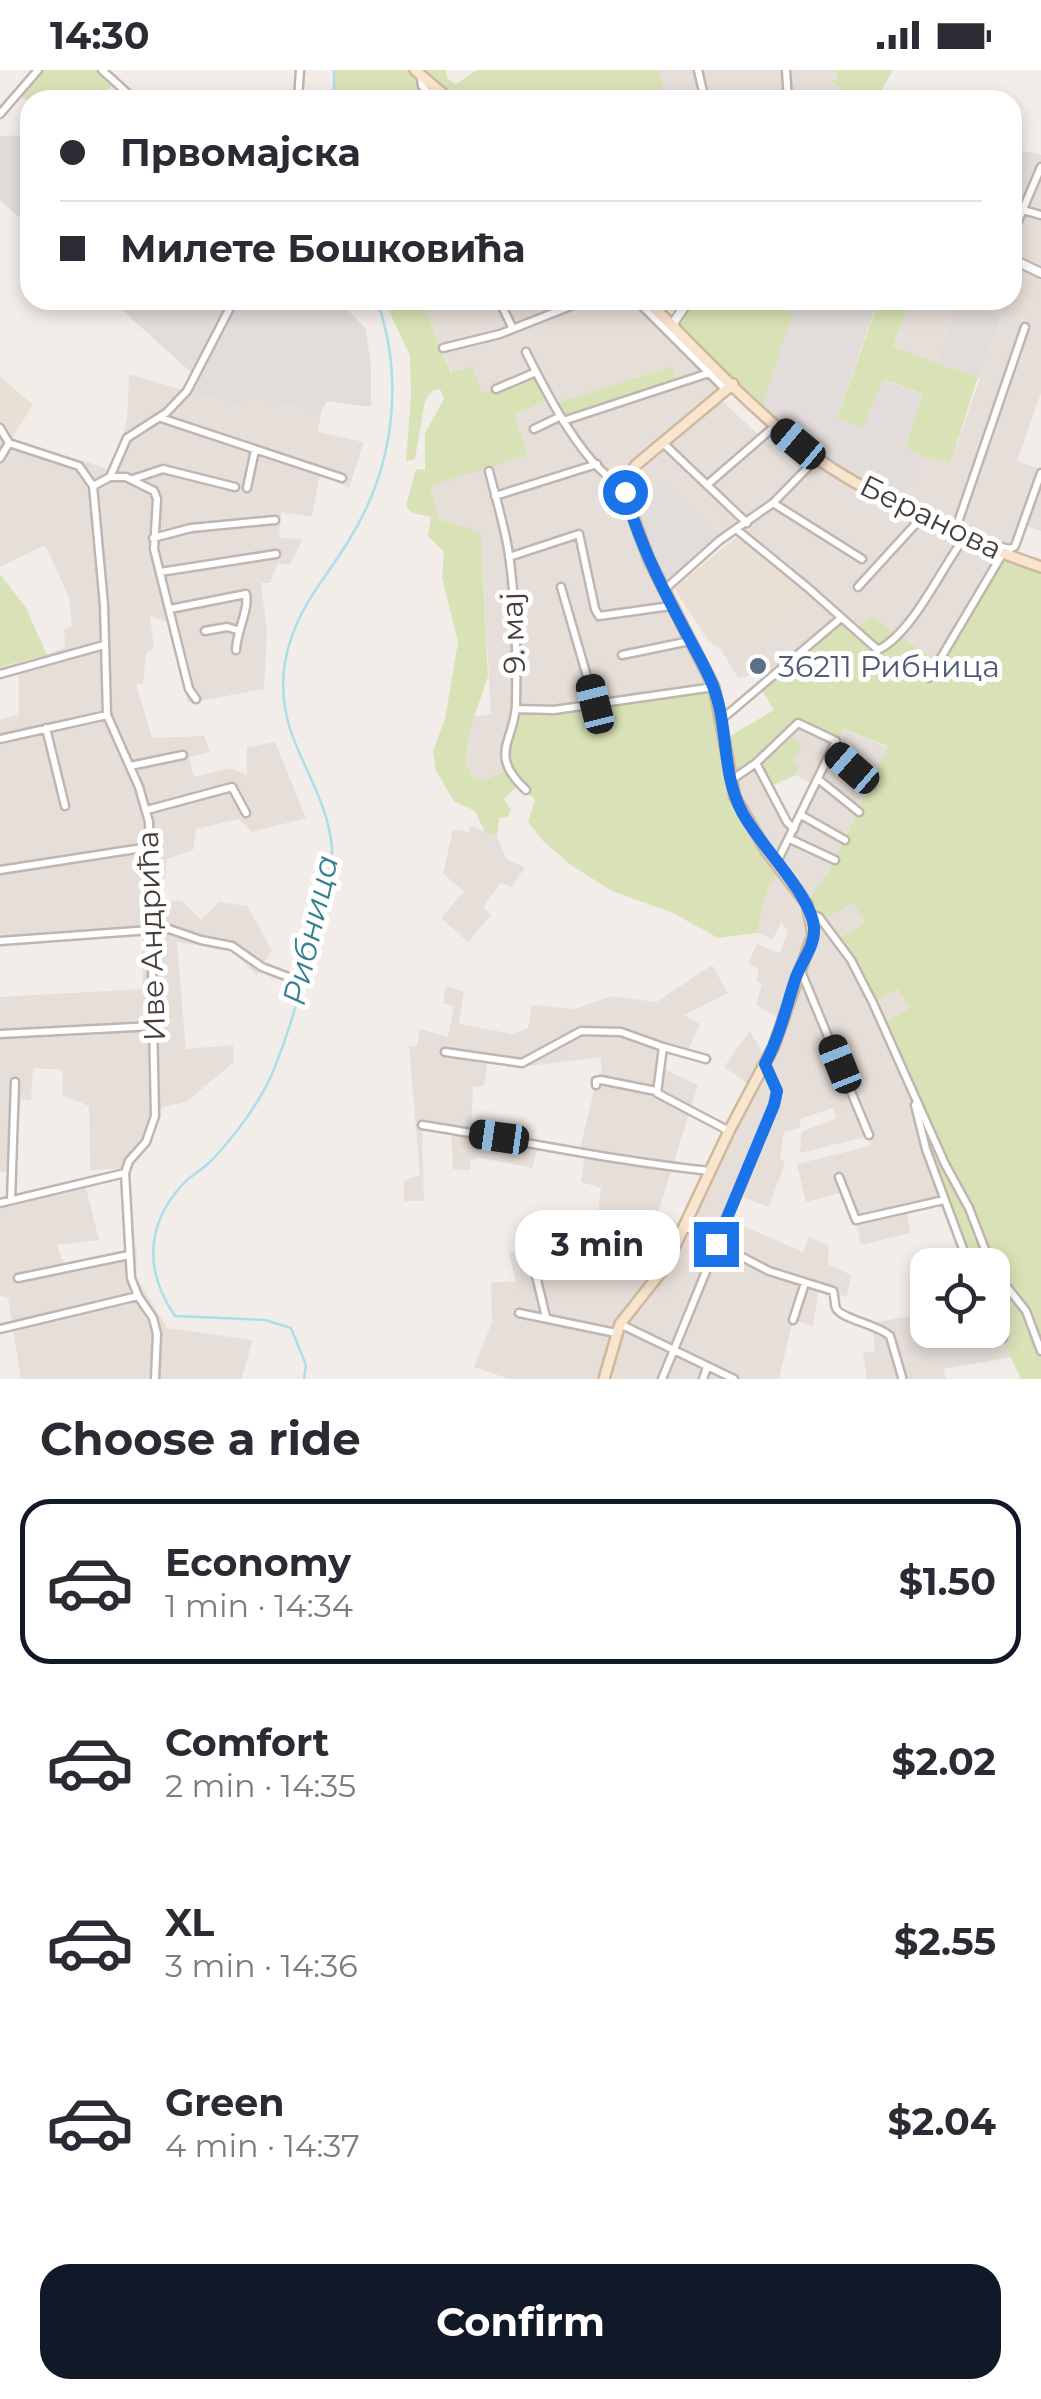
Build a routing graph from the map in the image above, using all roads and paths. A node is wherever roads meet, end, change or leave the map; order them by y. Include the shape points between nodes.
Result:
1 (27, 70) edge
2 (38, 70) edge
3 (102, 70) edge
4 (418, 73) edge
5 (28, 82) junction
6 (21, 90) edge
7 (124, 90) edge
8 (438, 90) edge
9 (20, 91) edge
10 (0, 114) edge
11 (1041, 168) edge
12 (1023, 210) joint
13 (1041, 215) edge
14 (229, 310) edge
15 (503, 310) edge
16 (561, 310) edge
17 (646, 310) edge
18 (657, 310) edge
19 (682, 310) edge
20 (672, 325) junction
21 (1025, 327) dead end
22 (512, 330) junction
23 (443, 348) dead end
24 (526, 352) dead end
25 (536, 372) junction
26 (710, 373) junction
27 (730, 388) junction
28 (496, 389) dead end
29 (160, 417) junction
30 (561, 419) junction
31 (776, 426) junction
32 (0, 428) edge
33 (534, 429) dead end
34 (10, 443) junction
35 (663, 443) junction
36 (255, 450) junction
37 (0, 458) edge
38 (817, 458) junction
39 (596, 464) junction
40 (489, 471) dead end
41 (1041, 474) edge
42 (110, 477) junction
43 (342, 478) dead end
44 (132, 480) junction
45 (708, 484) junction
46 (92, 486) junction
47 (624, 486) junction
48 (235, 487) dead end
49 (247, 488) dead end
50 (495, 496) junction
51 (773, 503) junction
52 (739, 515) junction
53 (923, 516) junction
54 (274, 520) dead end
55 (747, 523) junction
56 (737, 529) junction
57 (964, 536) junction
58 (152, 538) junction
59 (1002, 553) junction
60 (276, 554) dead end
61 (509, 557) junction
62 (862, 559) dead end
63 (1041, 566) edge
64 (160, 572) junction
65 (858, 586) dead end
66 (561, 587) dead end
67 (663, 590) junction
68 (672, 606) junction
69 (170, 610) junction
70 (841, 618) junction
71 (237, 630) junction
72 (205, 631) dead end
73 (690, 641) junction
74 (104, 646) junction
75 (236, 650) dead end
76 (622, 654) dead end
77 (0, 674) edge
78 (929, 678) dead end
79 (714, 687) junction
80 (196, 699) dead end
81 (595, 704) junction
82 (516, 709) junction
83 (107, 715) junction
84 (722, 720) junction
85 (46, 728) junction
86 (0, 739) edge
87 (832, 750) junction
88 (183, 754) dead end
89 (756, 762) junction
90 (130, 766) junction
91 (818, 779) junction
92 (729, 781) junction
93 (872, 786) dead end
94 (526, 790) dead end
95 (66, 806) dead end
96 (147, 810) junction
97 (859, 812) dead end
98 (246, 813) dead end
99 (801, 816) junction
100 (794, 829) junction
101 (790, 839) junction
102 (845, 840) dead end
103 (150, 847) junction
104 (835, 860) dead end
105 (776, 864) junction
106 (0, 870) edge
107 (811, 914) junction
108 (150, 929) junction
109 (0, 941) edge
110 (800, 968) junction
111 (291, 978) dead end
112 (154, 1026) junction
113 (0, 1034) edge
114 (663, 1047) junction
115 (445, 1052) dead end
116 (706, 1059) dead end
117 (765, 1064) junction
118 (15, 1082) dead end
119 (596, 1085) dead end
120 (910, 1088) junction
121 (656, 1090) junction
122 (422, 1126) dead end
123 (729, 1131) junction
124 (869, 1135) dead end
125 (710, 1171) junction
126 (125, 1174) junction
127 (839, 1177) dead end
128 (12, 1200) junction
129 (944, 1200) junction
130 (0, 1203) edge
131 (684, 1227) junction
132 (716, 1244) junction
133 (962, 1248) edge
134 (985, 1248) edge
135 (530, 1251) dead end
136 (129, 1254) junction
137 (18, 1278) dead end
138 (805, 1283) junction
139 (1010, 1290) edge
140 (138, 1296) junction
141 (520, 1314) dead end
142 (546, 1316) junction
143 (793, 1320) dead end
144 (0, 1329) edge
145 (618, 1329) junction
146 (673, 1351) junction
147 (1041, 1351) edge
148 (707, 1367) junction
149 (902, 1376) edge
150 (155, 1379) edge
151 (604, 1379) edge
152 (662, 1379) edge
153 (703, 1379) edge
154 (734, 1379) edge

1 - 5 street
2 - 5 street
3 - 7 street
4 - 8 main road
5 - 6 street
9 - 10 street
11 - 12 street
12 - 13 street
14 - 29 street via 187,391
15 - 22 street
16 - 22 street
17 - 26 street, Беранова
18 - 20 main road, Беранова
19 - 20 street
20 - 27 main road, Беранова
21 - 57 street
22 - 23 street
24 - 25 street
25 - 28 street
25 - 30 street
26 - 27 street, Беранова
26 - 30 street
27 - 31 main road, Беранова
27 - 35 main road
29 - 36 street
29 - 42 street via 127,438
30 - 33 street
30 - 39 street
31 - 38 main road, Беранова
31 - 45 street
32 - 34 street
34 - 37 street
34 - 46 street via 79,466
35 - 45 street
35 - 47 main road via 636,465
36 - 43 street
36 - 49 street
38 - 51 street
38 - 53 main road, Беранова
39 - 47 street
39 - 50 street
40 - 50 street, 9. мај
41 - 57 street via 1015,546
42 - 44 street
42 - 46 street
44 - 48 street via 164,469
44 - 58 street via 157,499
45 - 52 street
46 - 74 street, Иве Андрића
47 - 67 main road
50 - 61 street, 9. мај
51 - 55 street
51 - 62 street
52 - 55 street
52 - 56 street
53 - 57 main road, Беранова
53 - 65 street
54 - 58 street
55 - 56 street
56 - 67 street
56 - 70 street
57 - 59 main road, Беранова
57 - 70 street via 889,644 878,650
58 - 64 street
59 - 63 main road, Беранова
59 - 78 street
60 - 64 street
61 - 68 street via 579,534 598,614
61 - 82 street, 9. мај
64 - 69 street
66 - 81 street
67 - 68 main road
68 - 73 main road
69 - 71 street via 246,594
69 - 80 street
70 - 84 street
71 - 72 street
71 - 75 street
73 - 76 street
73 - 79 main road
74 - 77 street
74 - 83 street, Иве Андрића
79 - 81 street
79 - 84 main road
81 - 82 street
82 - 94 street, 9. мај via 505,756
83 - 85 street
83 - 90 street, Иве Андрића
84 - 92 main road
85 - 86 street
85 - 95 street
87 - 89 street via 836,741 798,724
87 - 91 street
87 - 93 street
88 - 90 street
89 - 92 street
89 - 100 street
90 - 96 street, Иве Андрића
91 - 97 street
91 - 99 street
92 - 105 main road
96 - 98 street via 232,787
96 - 103 street, Иве Андрића
99 - 100 street
99 - 102 street
100 - 101 street
101 - 104 street
101 - 105 street
103 - 106 street
103 - 108 street, Иве Андрића
105 - 107 main road
107 - 110 main road via 813,936
107 - 120 street via 850,960
108 - 109 street
108 - 111 street via 232,946
108 - 112 street, Иве Андрића
110 - 117 main road
110 - 124 street
112 - 113 street
112 - 126 street, Иве Андрића via 155,1116
114 - 115 street via 621,1032 581,1031 522,1063
114 - 116 street
114 - 121 street
117 - 123 main road
117 - 132 street via 777,1091 774,1105
118 - 128 street
119 - 121 street via 601,1080
120 - 129 street
120 - 134 street
121 - 123 street
122 - 125 street
123 - 125 main road
125 - 131 main road
126 - 128 street
126 - 136 street
127 - 129 street via 856,1220
128 - 130 street
129 - 133 street
131 - 132 street
131 - 145 main road via 656,1281
132 - 138 street
132 - 146 street
135 - 142 street
136 - 137 street
136 - 140 street
138 - 143 street
138 - 149 street via 833,1291 841,1315 887,1332
139 - 147 street
140 - 144 street
140 - 150 street via 158,1334
141 - 142 street
142 - 145 street
145 - 146 street
145 - 151 main road
146 - 148 street
146 - 152 street
148 - 153 street
148 - 154 street

